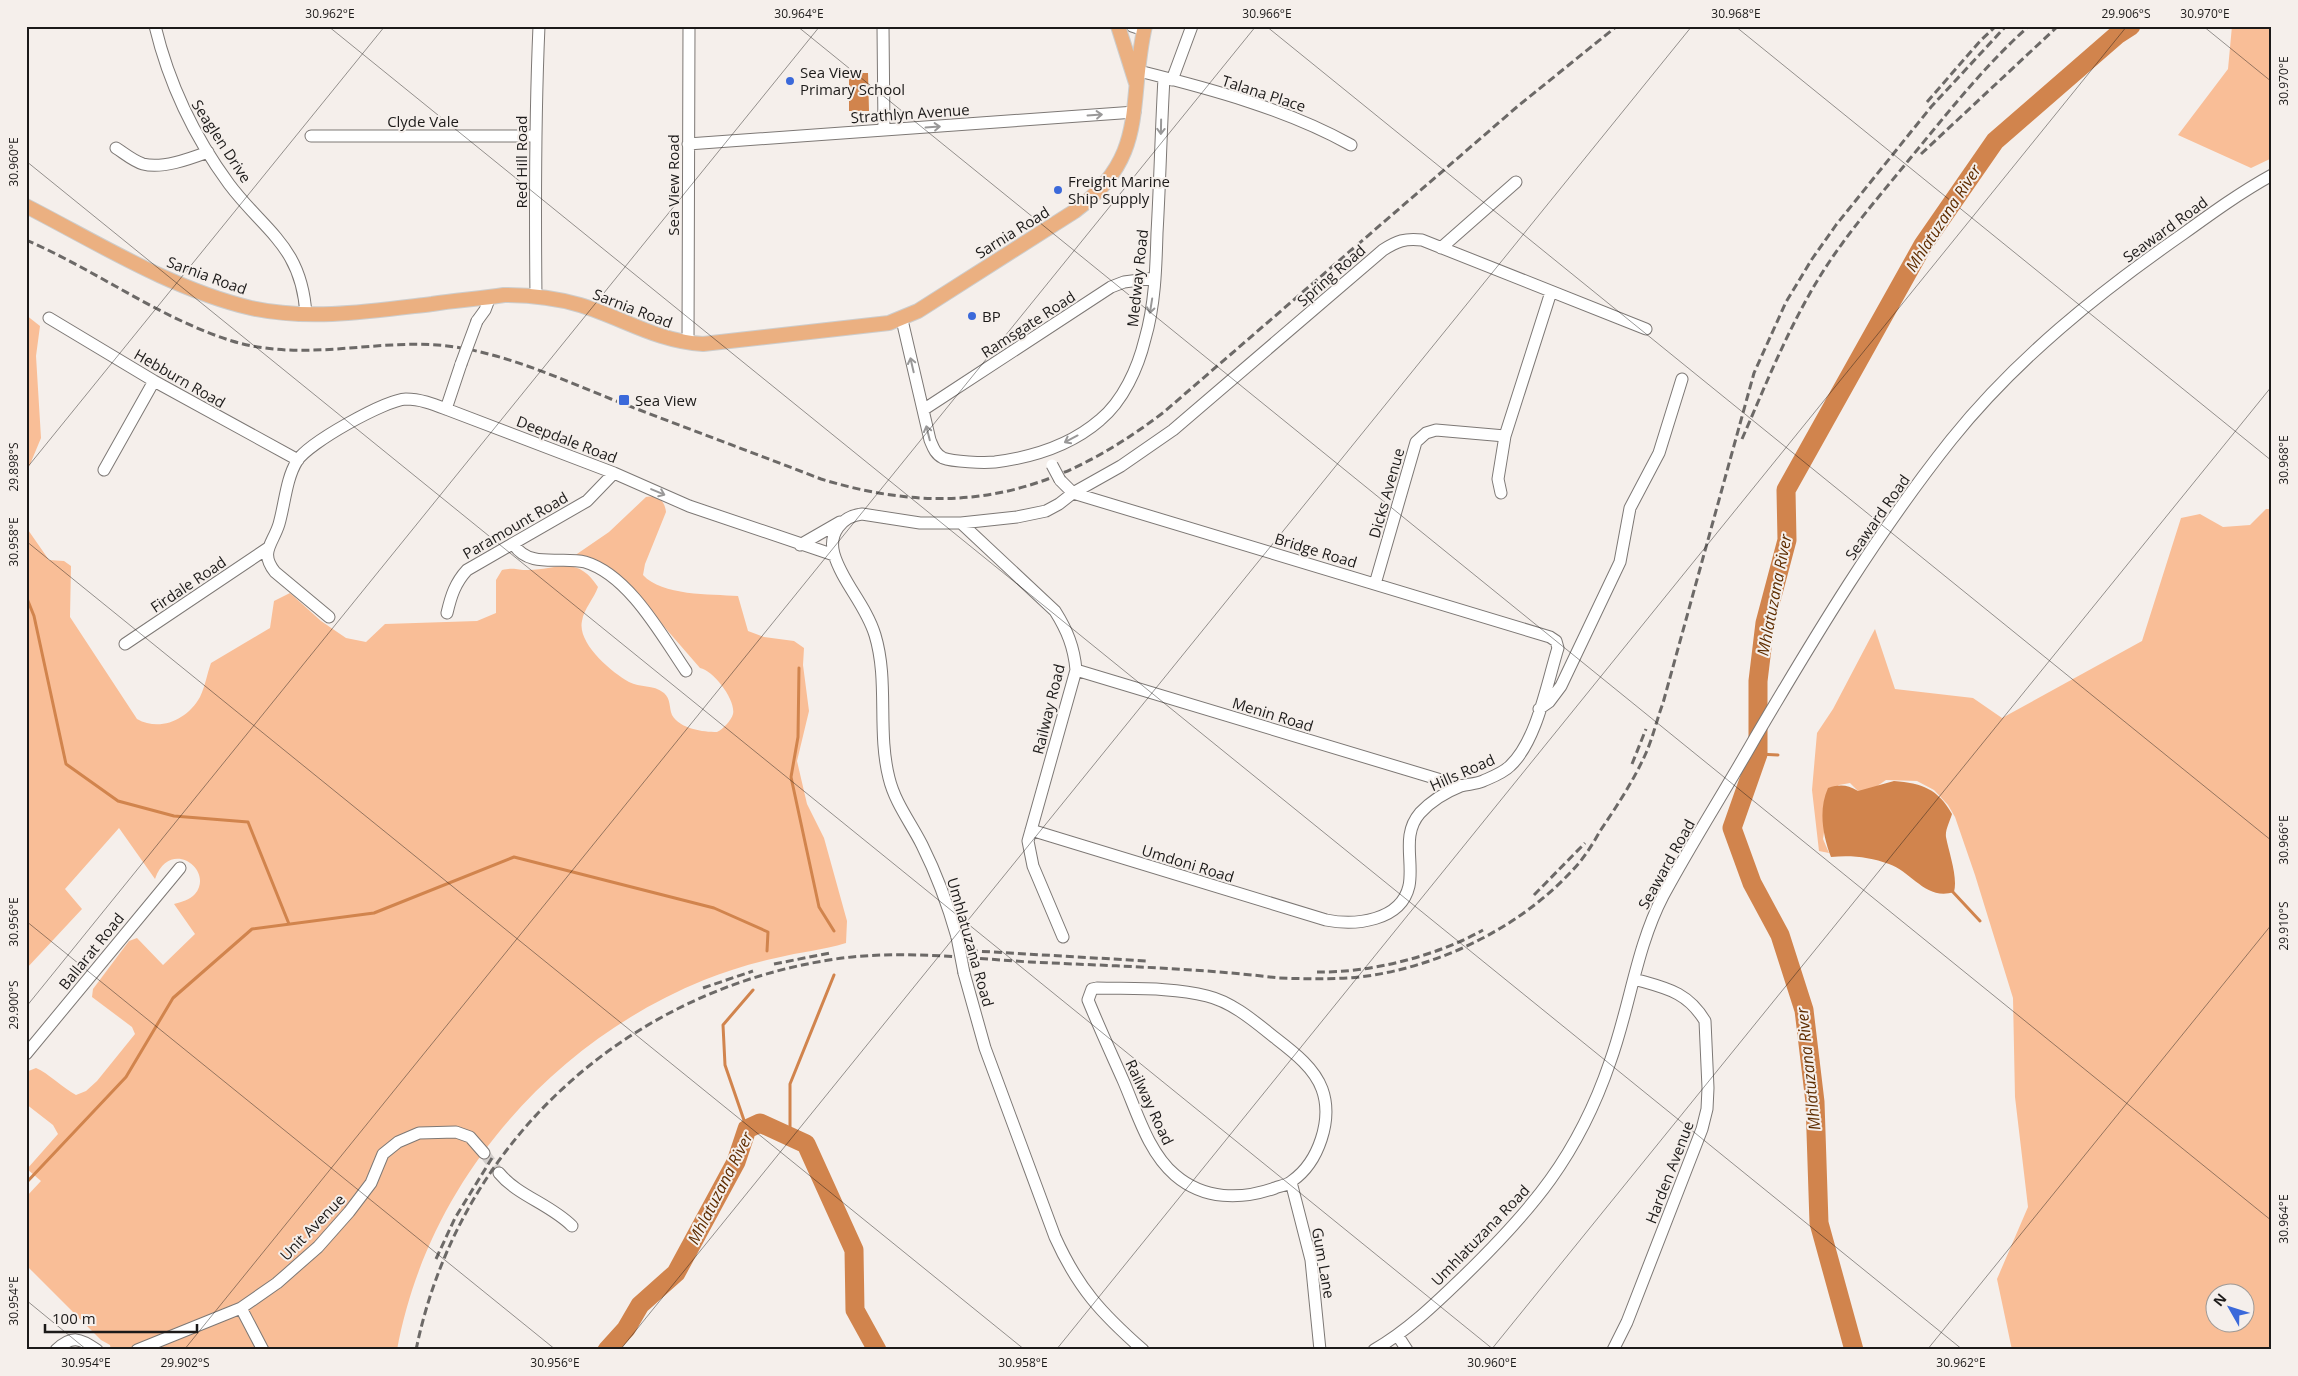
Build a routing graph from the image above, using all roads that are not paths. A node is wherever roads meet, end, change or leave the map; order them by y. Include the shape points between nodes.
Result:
1 (155, 26) edge
2 (539, 26) edge
3 (688, 26) edge
4 (883, 26) edge
5 (1118, 26) edge
6 (1192, 26) edge
7 (1140, 27) edge
8 (1139, 71) junction
9 (1168, 79) junction
10 (1137, 86) junction
11 (1135, 112) junction
12 (884, 130) junction
13 (312, 136) dead end
14 (534, 136) junction
15 (688, 144) junction
16 (1351, 145) dead end
17 (116, 148) dead end
18 (208, 152) junction
19 (2272, 175) edge
20 (1516, 182) dead end
21 (26, 206) edge
22 (1441, 248) junction
23 (1155, 278) junction
24 (1551, 292) junction
25 (490, 297) junction
26 (536, 297) junction
27 (306, 315) junction
28 (49, 318) dead end
29 (902, 320) junction
30 (1646, 329) dead end
31 (688, 343) junction
32 (1682, 379) dead end
33 (154, 381) junction
34 (446, 409) junction
35 (923, 410) junction
36 (1505, 436) junction
37 (1046, 451) junction
38 (298, 460) junction
39 (104, 470) dead end
40 (614, 473) junction
41 (1073, 493) junction
42 (1501, 493) dead end
43 (843, 521) junction
44 (961, 523) junction
45 (800, 544) junction
46 (514, 545) junction
47 (268, 548) junction
48 (834, 555) junction
49 (1375, 584) junction
50 (446, 613) dead end
51 (329, 618) dead end
52 (1550, 637) joint
53 (125, 644) dead end
54 (1076, 670) junction
55 (686, 671) dead end
56 (1539, 709) junction
57 (1462, 786) junction
58 (1031, 830) junction
59 (180, 868) dead end
60 (1337, 923) joint
61 (1063, 938) dead end
62 (1634, 979) junction
63 (26, 1054) edge
64 (484, 1154) tunnel mouth
65 (499, 1172) tunnel mouth
66 (1291, 1182) junction
67 (572, 1226) dead end
68 (241, 1308) junction
69 (1398, 1336) junction
70 (56, 1350) edge
71 (97, 1350) edge
72 (137, 1350) edge
73 (263, 1350) edge
74 (1142, 1350) edge
75 (1320, 1350) edge
76 (1374, 1350) edge
77 (1406, 1350) edge
78 (1612, 1350) edge

1 - 18 street, Seaglen Drive via 163,60 180,103
2 - 14 street, Red Hill Road
3 - 15 street, Sea View Road
4 - 12 street
5 - 10 main road
6 - 9 street, Medway Road
7 - 8 main road, Sarnia Road
8 - 9 street
8 - 10 main road, Sarnia Road
9 - 16 street, Talana Place via 1312,125
9 -> 23 street, Medway Road
10 - 11 main road, Sarnia Road
12 -> 11 street, Strathlyn Avenue
11 - 29 main road, Sarnia Road via 1121,162 1089,201
12 - 15 street, Strathlyn Avenue
13 - 14 street, Clyde Vale
14 - 26 street, Red Hill Road
15 - 31 street, Sea View Road
17 - 18 street via 134,160 151,165 190,159
18 - 27 street, Seaglen Drive via 229,184 282,244 302,282
19 - 62 street, Seaward Road via 2146,259 2080,310 2021,364 1930,467 1864,561 1800,662 1686,856 1648,928
20 - 22 street
21 - 27 main road, Sarnia Road via 195,291 252,308
22 - 24 street, Spring Road
22 - 41 street, Spring Road via 1422,240 1409,239 1397,241 1383,250 1173,430 1121,466
23 - 35 street, Ramsgate Road via 1110,287
23 -> 37 street, Medway Road via 1146,338 1123,392 1100,420 1074,439
24 - 30 street, Spring Road
24 - 36 street
25 - 26 main road, Sarnia Road
25 - 27 main road, Sarnia Road
25 - 34 street, bridge via 477,321
26 - 31 main road, Sarnia Road via 580,305 654,335
28 - 33 street, Hebburn Road
29 - 31 main road, Sarnia Road via 703,344
35 -> 29 street, Medway Road
32 - 56 street via 1658,453 1630,508 1620,562 1561,686
33 - 38 street, Hebburn Road
33 - 39 street
34 - 38 street, Deepdale Road via 416,400 391,402 316,444
34 - 40 street, Deepdale Road
37 -> 35 street, Medway Road via 991,462 942,458 934,451
36 - 42 street via 1498,479
36 - 49 street, Dicks Avenue via 1436,430 1426,433 1416,442
37 - 41 street, bridge via 1060,480
38 - 47 street via 289,480 279,524
40 -> 45 street, Deepdale Road via 690,506
40 - 46 street, Paramount Road via 586,501
41 - 44 street via 1046,510 1017,518
41 - 49 street, Bridge Road
43 - 44 street via 862,514 920,523
43 - 45 street
43 - 48 street via 834,535
44 - 54 street, Railway Road via 1055,611 1071,640
45 - 48 street, Deepdale Road
46 - 50 street, Paramount Road via 466,570 456,583
46 - 55 street via 520,554 531,559 585,562 611,576 626,588
47 - 51 street via 269,565 275,572
47 - 53 street, Firdale Road
48 - 74 street, Umhlatuzana Road, bridge via 869,617 876,636 884,750 896,800 938,879 957,937 985,1048 1055,1237 1084,1292 1106,1318
49 - 52 street, Bridge Road
52 - 56 street, Hills Road via 1558,648
54 - 57 street, Menin Road
54 - 58 street, Railway Road
56 - 57 street, Hills Road via 1527,745 1509,768 1481,782
57 - 60 street, Hills Road via 1428,805 1414,822 1409,835 1409,886 1394,911 1368,921
58 - 60 street, Umdoni Road
58 - 61 street, Railway Road via 1028,841 1033,866
59 - 63 street, Ballarat Road
62 - 69 street, Umhlatuzana Road via 1611,1061 1596,1100 1547,1187 1516,1224
62 - 78 street, Harden Avenue via 1676,992 1698,1009 1705,1021 1707,1109 1637,1299
64 - 68 street, Unit Avenue via 470,1137 456,1132 419,1133 398,1142 383,1154 361,1198 318,1247 277,1283
65 - 67 street via 511,1185 552,1209
66 - 66 street, Railway Road via 1238,1197 1205,1192 1175,1175 1154,1150 1140,1120 1088,1000 1092,989 1186,991 1209,996 1249,1018 1297,1055 1322,1088 1326,1116 1314,1154
66 - 75 street, Gum Lane via 1311,1260
68 - 72 street, Unit Avenue
68 - 73 street
69 - 76 street, Umhlatuzana Road
69 - 77 street
70 - 71 street via 74,1339

